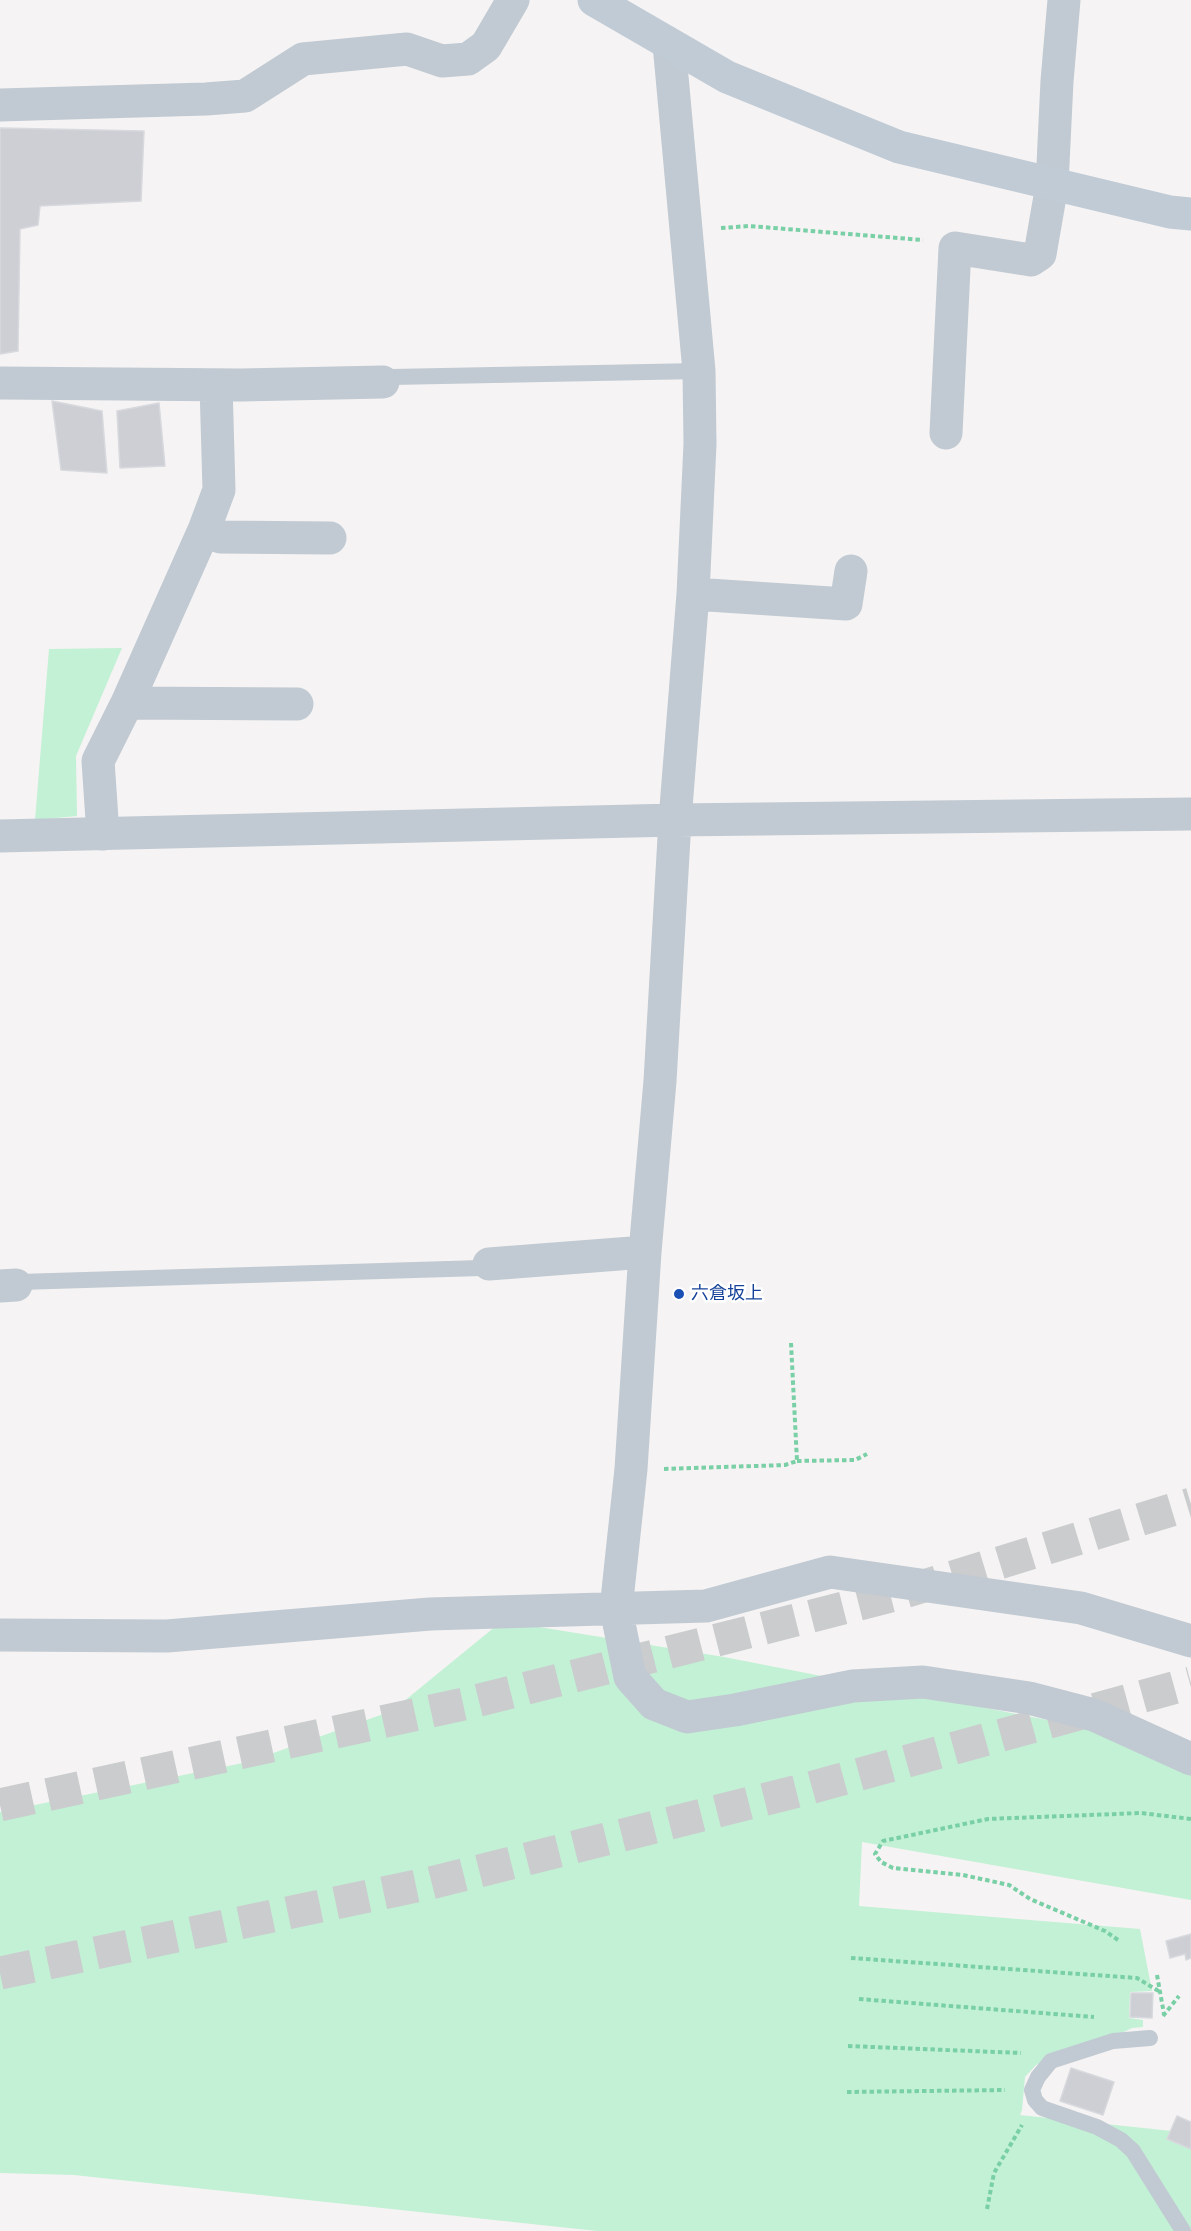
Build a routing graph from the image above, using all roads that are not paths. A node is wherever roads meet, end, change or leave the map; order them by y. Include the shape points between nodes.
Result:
1 (513, 0) edge
2 (594, 0) edge
3 (1064, 0) edge
4 (629, 10) edge
5 (669, 44) junction
6 (0, 105) edge
7 (1052, 185) junction
8 (1191, 214) edge
9 (699, 371) junction
10 (383, 382) joint
11 (0, 383) edge
12 (216, 385) junction
13 (946, 433) dead end
14 (204, 530) junction
15 (330, 537) dead end
16 (851, 571) dead end
17 (693, 594) junction
18 (127, 703) junction
19 (297, 704) dead end
20 (1191, 814) edge
21 (675, 820) junction
22 (103, 834) junction
23 (0, 836) edge
24 (645, 1252) junction
25 (489, 1264) joint
26 (8, 1286) edge
27 (616, 1609) junction
28 (0, 1635) edge
29 (1191, 1641) edge
30 (1191, 1759) edge
31 (1150, 2038) dead end
32 (1183, 2231) edge

1 - 6 street via 486,46 468,59 442,61 407,49 303,59 245,96
2 - 4 street
3 - 7 street
4 - 5 street
5 - 7 street via 727,77 899,147
5 - 9 street
7 - 8 street
7 - 13 street via 1040,254 1031,260 955,248
9 - 10 lane via 391,377
9 - 17 street
10 - 12 street
11 - 12 street
12 - 14 street via 219,489
14 - 15 street via 220,537
14 - 18 street
16 - 17 street via 846,604
17 - 21 street
18 - 19 street
18 - 22 street via 98,761
20 - 21 street
21 - 22 street
21 - 24 street via 660,1081
22 - 23 street
24 - 25 street
24 - 27 street via 631,1469
25 - 26 lane via 481,1268 20,1282
27 - 28 street via 429,1614 167,1636
27 - 29 street via 706,1606 830,1572 1081,1608
27 - 30 street via 630,1677 654,1704 687,1717 853,1686 923,1682 1029,1698 1094,1715
31 - 32 lane via 1113,2041 1051,2061 1038,2078 1035,2097 1042,2108 1097,2127 1134,2151

